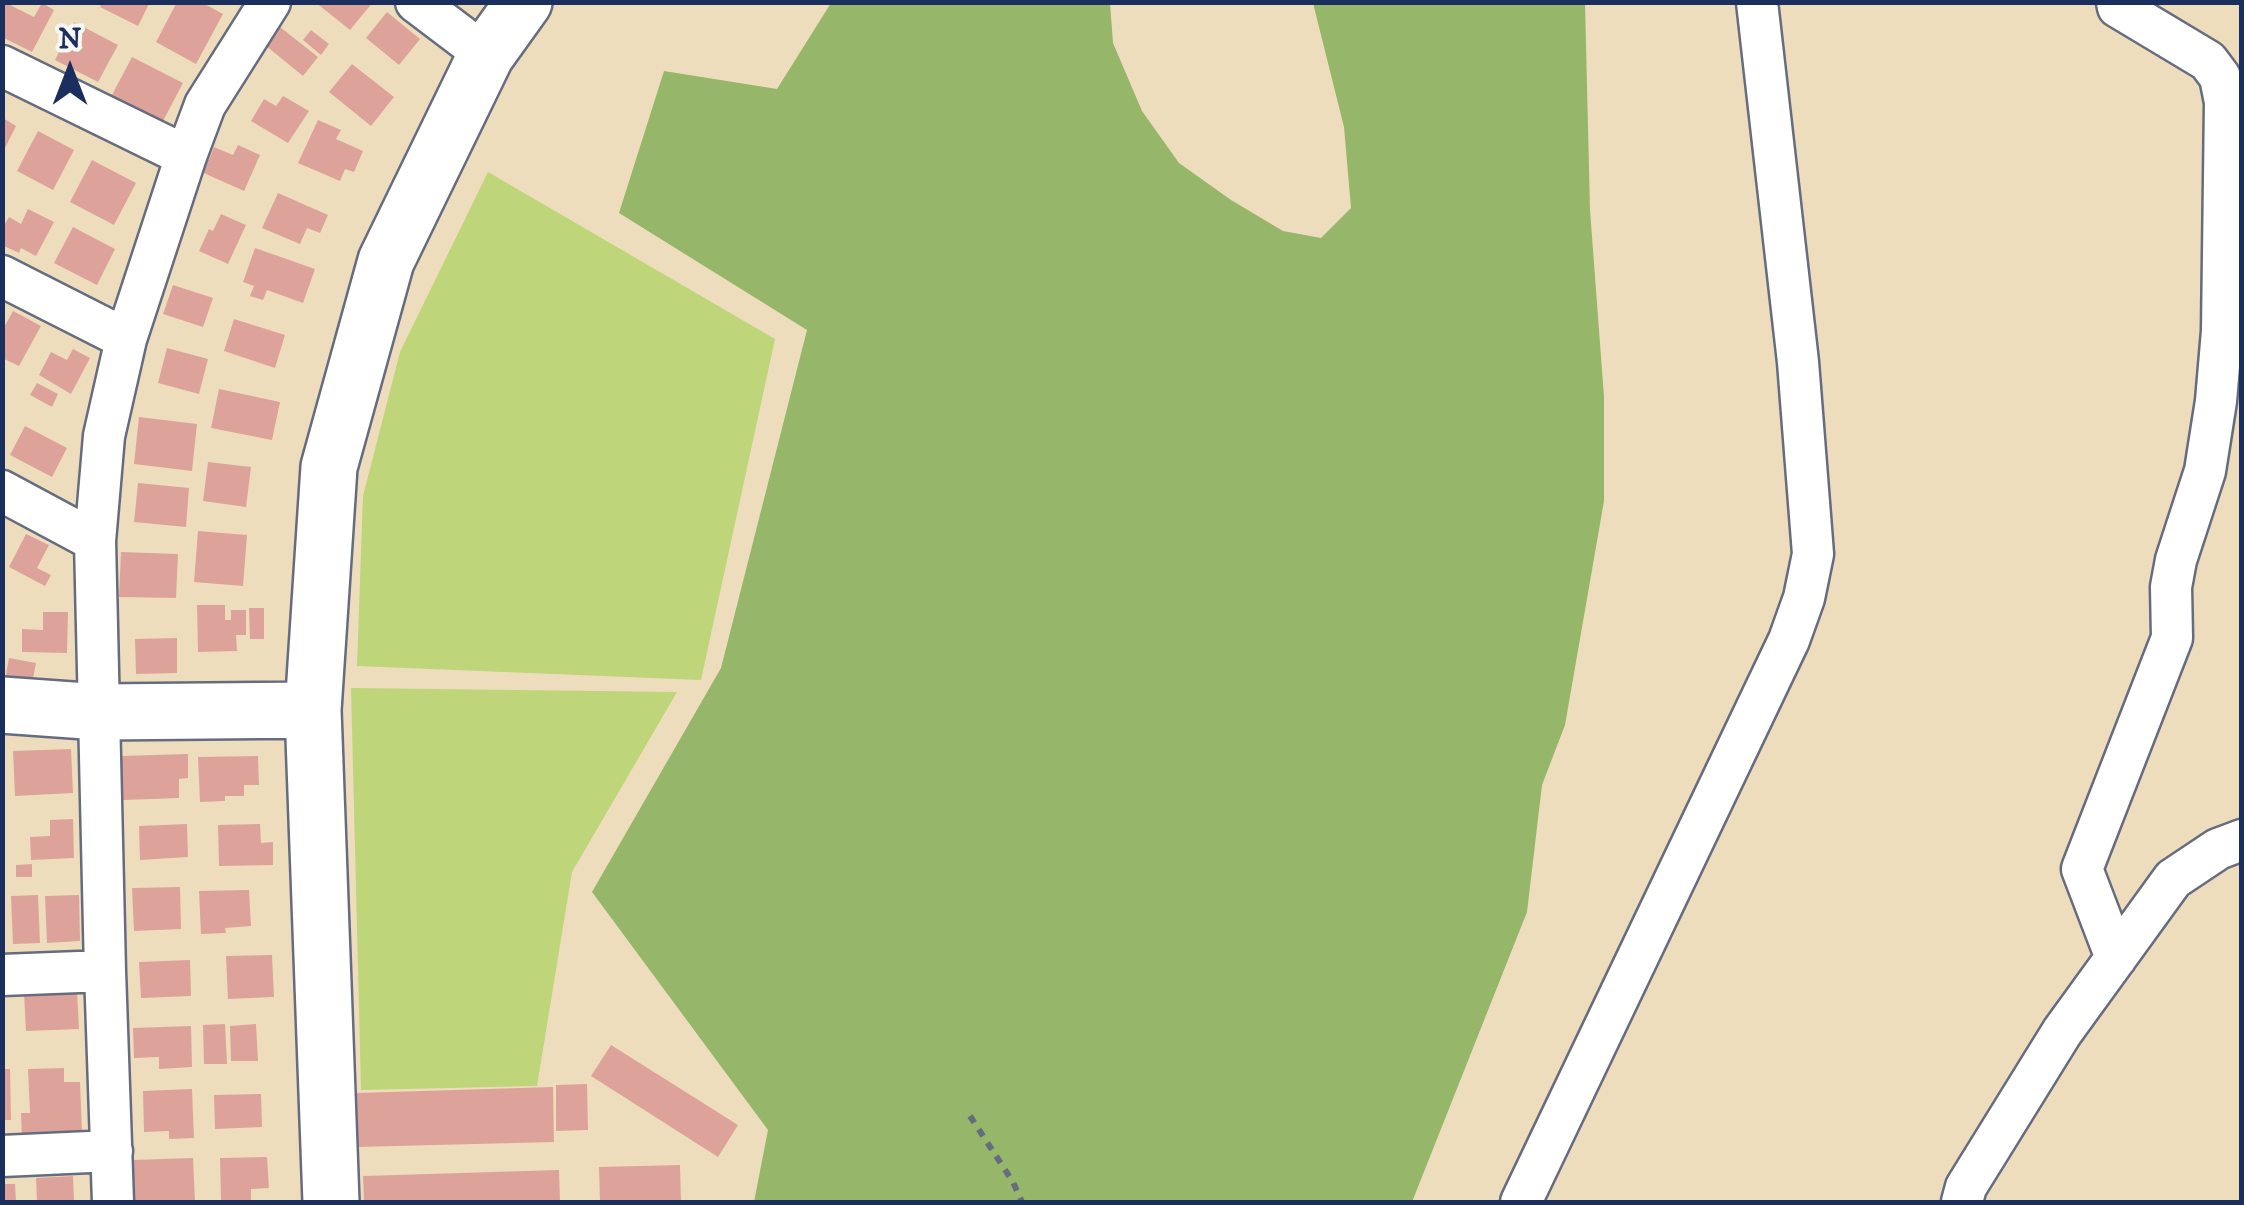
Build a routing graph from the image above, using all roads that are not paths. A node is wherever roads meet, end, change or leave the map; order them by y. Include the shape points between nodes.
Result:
1 (270, 2) edge
2 (416, 2) edge
3 (524, 2) edge
4 (1756, 2) edge
5 (2145, 10) edge
6 (486, 55) junction
7 (2, 66) edge
8 (186, 156) junction
9 (2, 276) edge
10 (126, 339) junction
11 (2, 491) edge
12 (94, 541) junction
13 (2, 705) edge
14 (313, 710) junction
15 (100, 712) junction
16 (2242, 840) edge
17 (2116, 958) junction
18 (104, 972) junction
19 (2, 975) edge
20 (112, 1151) junction
21 (2, 1156) edge
22 (114, 1202) edge
23 (331, 1202) edge
24 (1521, 1202) edge
25 (1962, 1202) edge

1 - 8 street via 206,105
2 - 6 street
3 - 6 street
4 - 24 street via 1813,554 1790,640
5 - 17 street via 2220,77 2222,331 2205,471 2170,588 2172,638 2082,869
6 - 14 street via 386,261 328,468
7 - 8 street
8 - 10 street
9 - 10 street
10 - 12 street via 104,436
11 - 12 street
12 - 15 street
13 - 15 street
14 - 15 street
14 - 23 street
15 - 18 street
16 - 17 street via 2173,878
17 - 25 street via 2062,1032
18 - 19 street
18 - 20 street
20 - 21 street
20 - 22 street

